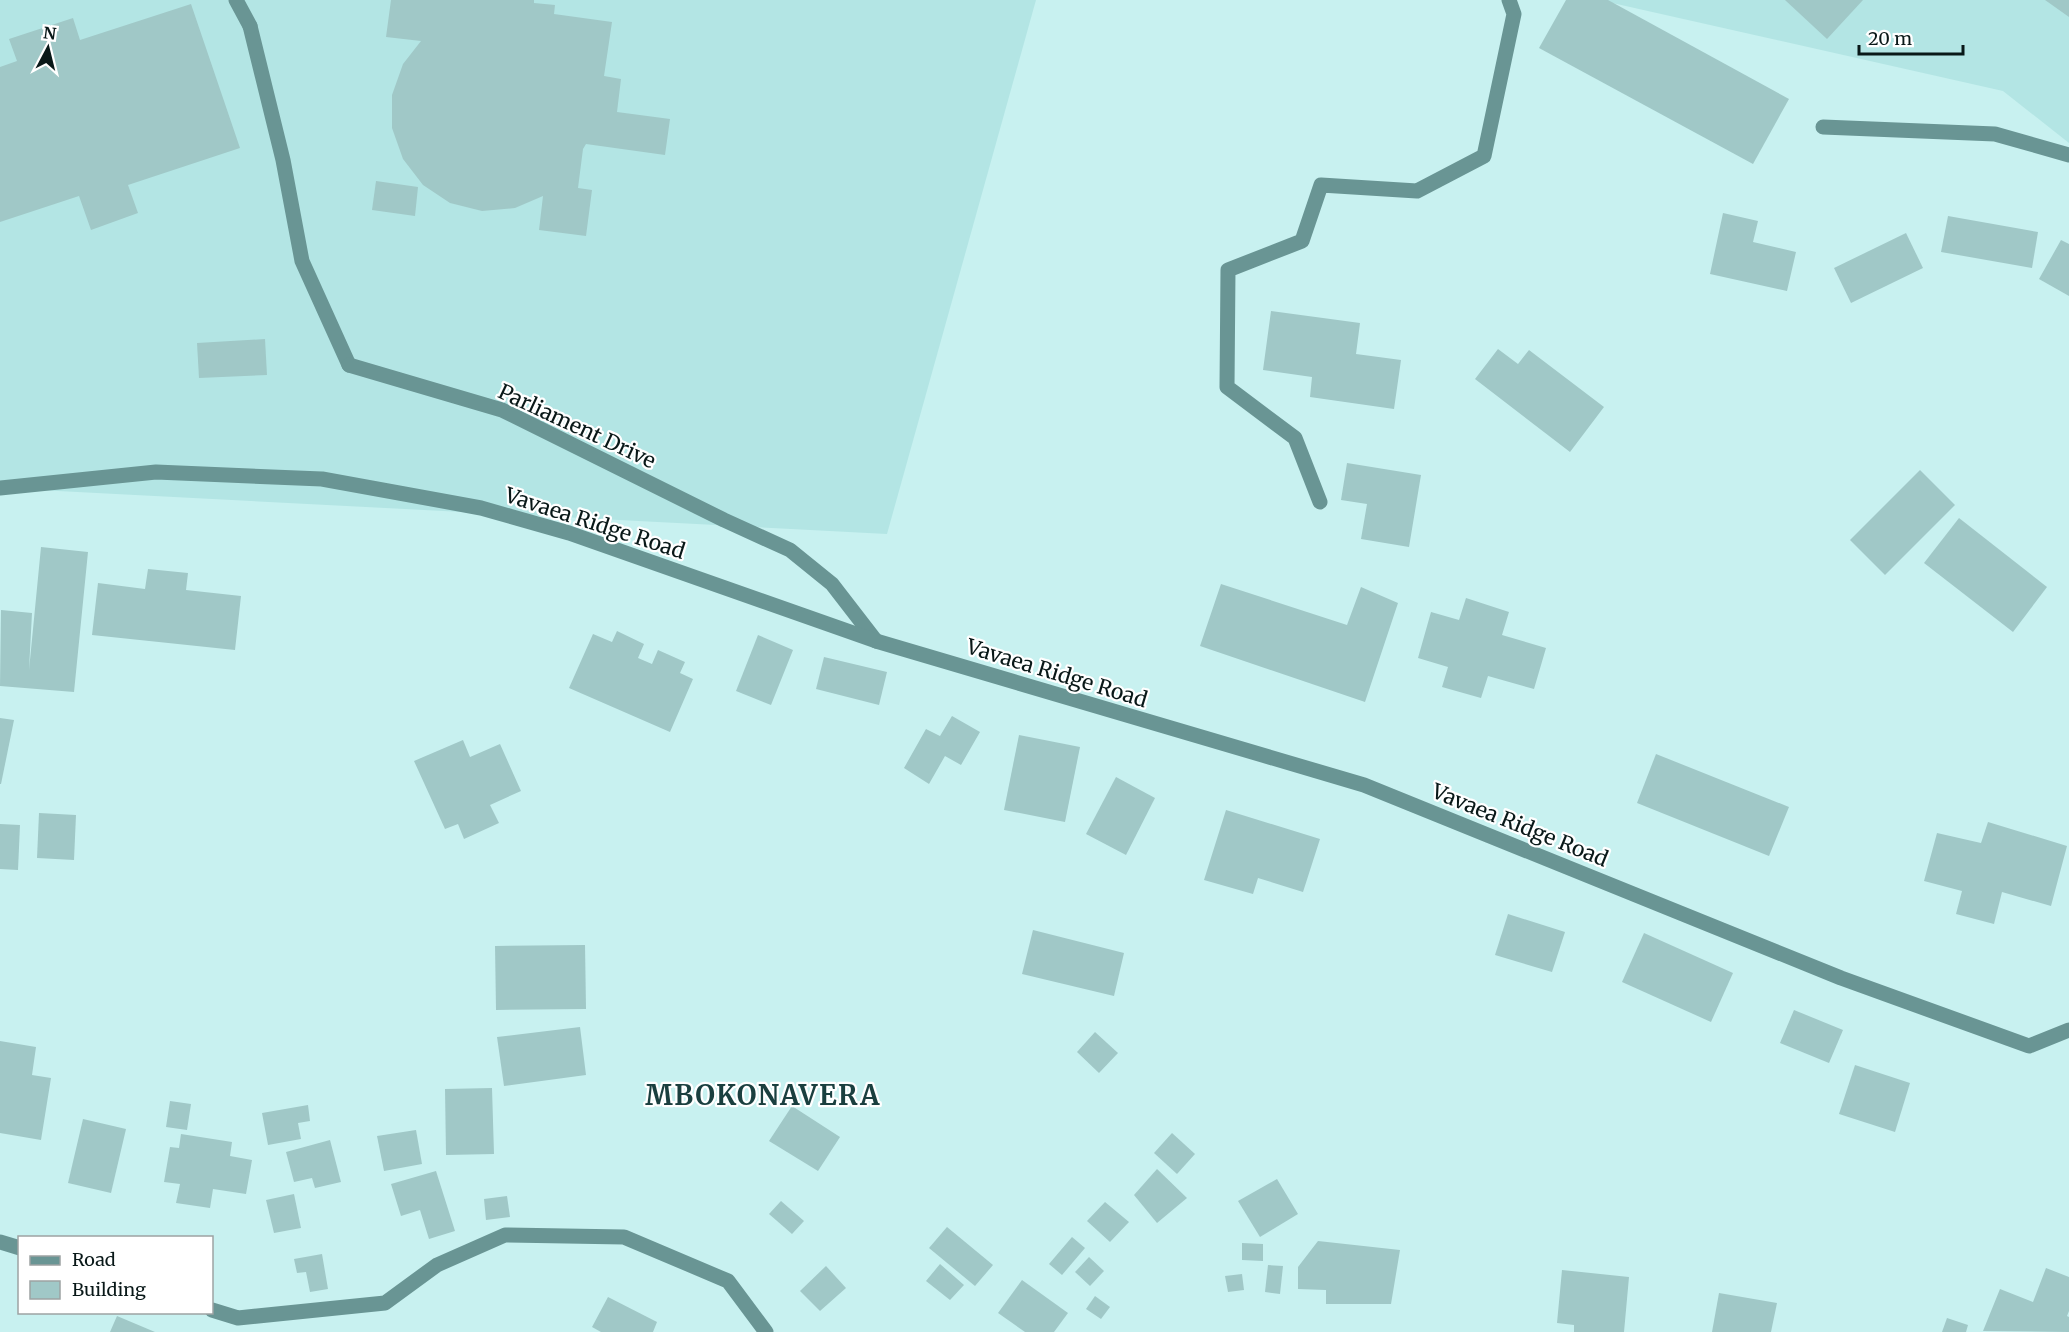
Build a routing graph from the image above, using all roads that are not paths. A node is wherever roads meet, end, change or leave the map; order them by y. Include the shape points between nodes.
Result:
1 (236, 0) edge
2 (1509, 0) edge
3 (1823, 128) dead end
4 (2069, 155) edge
5 (0, 488) edge
6 (1320, 502) dead end
7 (876, 641) junction
8 (2069, 1030) edge
9 (0, 1242) edge
10 (18, 1247) edge
11 (213, 1310) edge
12 (766, 1332) edge

1 - 7 street, Parliament Drive via 250,26 283,160 302,261 349,365 502,410 790,550 832,584
2 - 6 street via 1514,14 1484,156 1417,191 1321,185 1302,241 1228,270 1227,387 1295,438
3 - 4 street via 1995,134
5 - 7 street, Vavaea Ridge Road via 156,472 333,481 481,508 568,532
7 - 8 street, Vavaea Ridge Road via 1364,785 1841,978 2029,1046
9 - 10 street
11 - 12 street via 237,1318 385,1303 437,1265 505,1235 624,1237 728,1281

